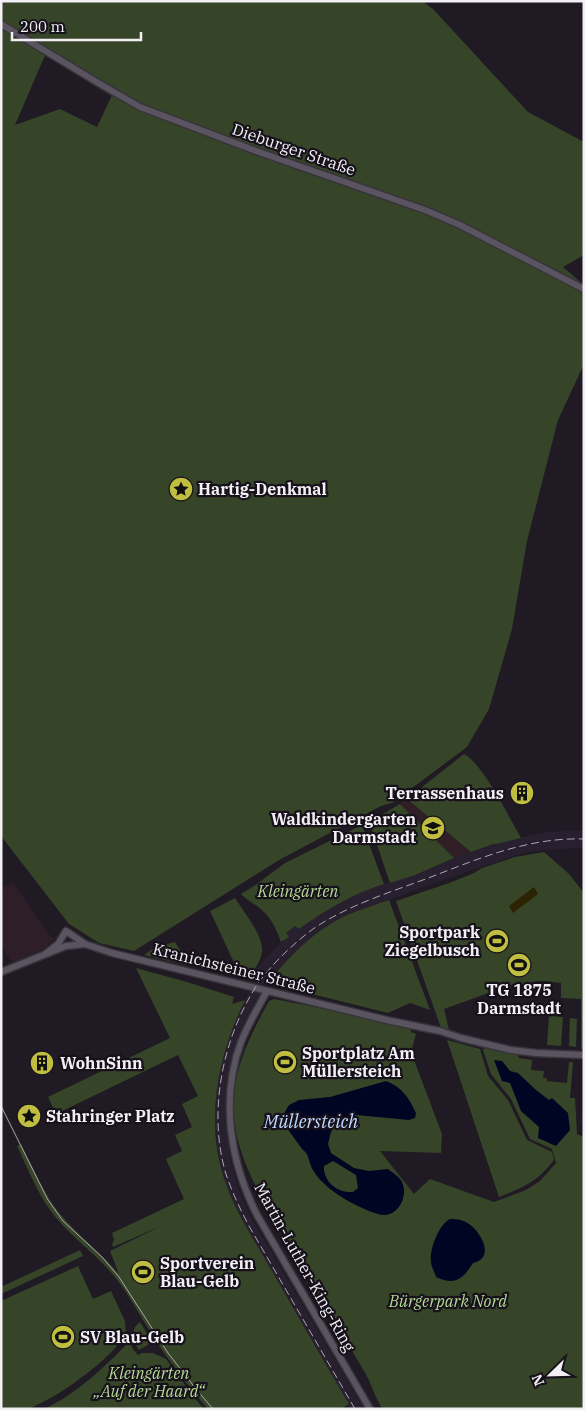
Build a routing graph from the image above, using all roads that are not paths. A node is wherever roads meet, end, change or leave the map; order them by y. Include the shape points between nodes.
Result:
1 (1, 24) edge
2 (584, 289) edge
3 (74, 937) junction
4 (85, 944) junction
5 (66, 946) junction
6 (44, 955) junction
7 (1, 972) edge
8 (267, 991) junction
9 (584, 1055) edge
10 (370, 1409) edge

1 - 2 main road, Dieburger Straße via 140,107 425,210
3 - 4 main road, Kranichsteiner Straße
3 - 5 main road
3 - 6 main road, Kranichsteiner Straße via 66,931 58,944
4 - 5 main road
4 - 8 main road, Kranichsteiner Straße
5 - 6 main road
6 - 7 main road
8 - 9 main road, Kranichsteiner Straße via 512,1050
8 - 10 main road, Martin-Luther-King-Ring via 240,1043 233,1071 230,1116 235,1158 257,1215

